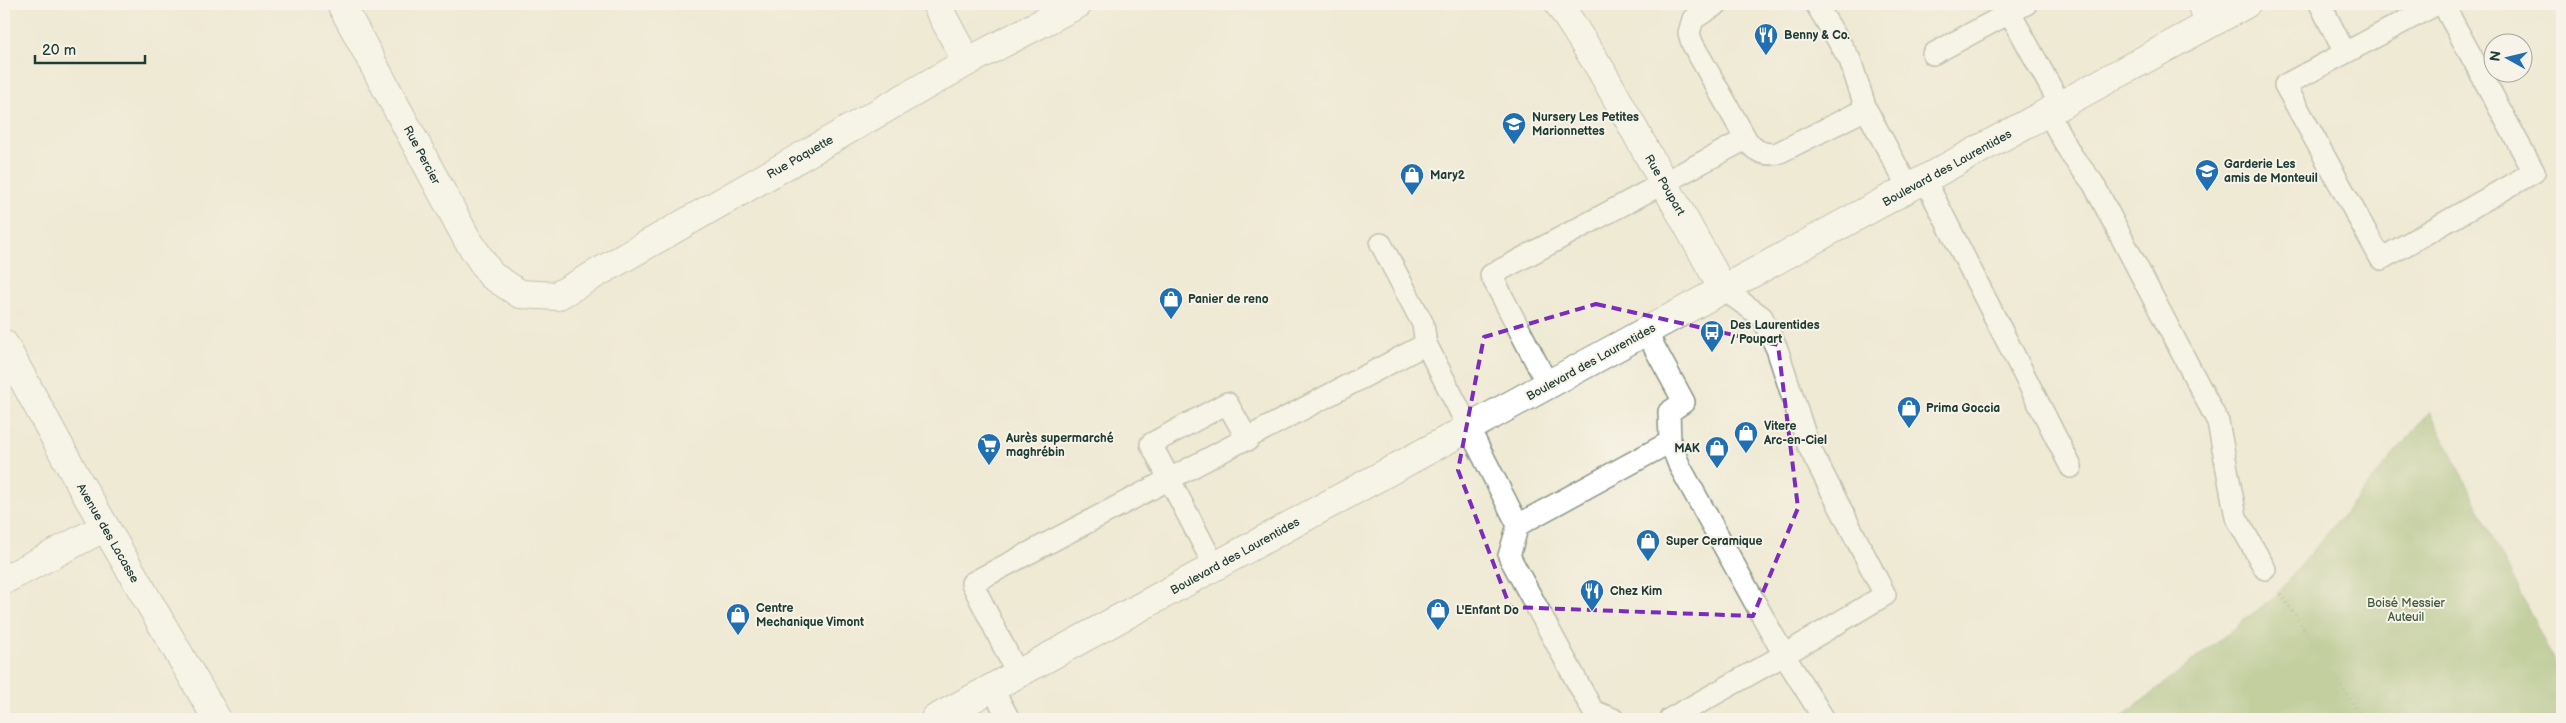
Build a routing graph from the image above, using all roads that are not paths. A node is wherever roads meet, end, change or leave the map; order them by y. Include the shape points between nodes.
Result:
1 (341, 4) edge
2 (936, 4) edge
3 (1078, 4) edge
4 (1560, 4) edge
5 (1717, 4) edge
6 (1816, 4) edge
7 (2246, 4) edge
8 (2320, 4) edge
9 (2437, 4) edge
10 (2443, 4) edge
11 (2018, 8) edge
12 (2206, 13) edge
13 (2345, 53) junction
14 (1933, 54) dead end
15 (967, 62) junction
16 (1866, 109) junction
17 (2055, 109) junction
18 (1746, 139) junction
19 (1663, 182) junction
20 (1917, 184) junction
21 (1381, 244) dead end
22 (1723, 289) junction
23 (520, 294) joint
24 (1646, 332) junction
25 (4, 344) edge
26 (1426, 344) junction
27 (1548, 386) junction
28 (1470, 428) junction
29 (1248, 440) junction
30 (1670, 442) junction
31 (2071, 467) dead end
32 (1170, 477) junction
33 (1518, 525) junction
34 (105, 527) junction
35 (1215, 567) junction
36 (2265, 569) road end
37 (4, 580) edge
38 (1784, 655) junction
39 (1018, 674) junction
40 (992, 688) junction
41 (217, 719) edge
42 (935, 719) edge
43 (1009, 719) edge
44 (1613, 719) edge
45 (1670, 719) edge
46 (1824, 719) edge

1 - 23 street, Rue Percier via 467,239 492,275
2 - 15 street
3 - 15 street, Rue Paquette
4 - 19 street, Rue Poupart
5 - 18 lane via 1693,19 1689,33
6 - 16 lane via 1850,60
7 - 12 street, Boulevard des Laurentides
8 - 13 lane
9 - 13 lane
10 - 13 lane via 2534,172 2381,259 2284,85
11 - 14 lane
11 - 17 lane
12 - 17 street, Boulevard des Laurentides
15 - 23 street, Rue Paquette via 557,296
16 - 18 lane via 1778,153 1759,152
16 - 20 lane
17 - 20 street, Boulevard des Laurentides
17 - 36 lane via 2072,156 2093,183 2218,422 2236,517
18 - 19 lane
19 - 22 street, Rue Poupart
19 - 27 lane via 1491,275
20 - 22 street, Boulevard des Laurentides
20 - 31 lane
21 - 26 lane via 1423,324
22 - 24 street, Boulevard des Laurentides
22 - 38 lane via 1762,317 1777,349 1809,447 1885,595
24 - 27 street, Boulevard des Laurentides
24 - 30 lane via 1684,402 1669,412
25 - 34 street, Avenue des Lacasse
26 - 28 lane
26 - 29 lane
27 - 28 street, Boulevard des Laurentides
28 - 33 lane
28 - 35 street, Boulevard des Laurentides
29 - 32 lane
29 - 32 lane via 1227,402 1151,444
30 - 33 lane
30 - 38 lane via 1680,468
32 - 35 lane
32 - 39 lane via 972,583
33 - 44 lane via 1509,556 1593,711
34 - 37 street
34 - 41 street, Avenue des Lacasse
35 - 39 street, Boulevard des Laurentides
38 - 45 lane
38 - 46 lane
39 - 40 street, Boulevard des Laurentides
40 - 42 street, Boulevard des Laurentides
40 - 43 lane

